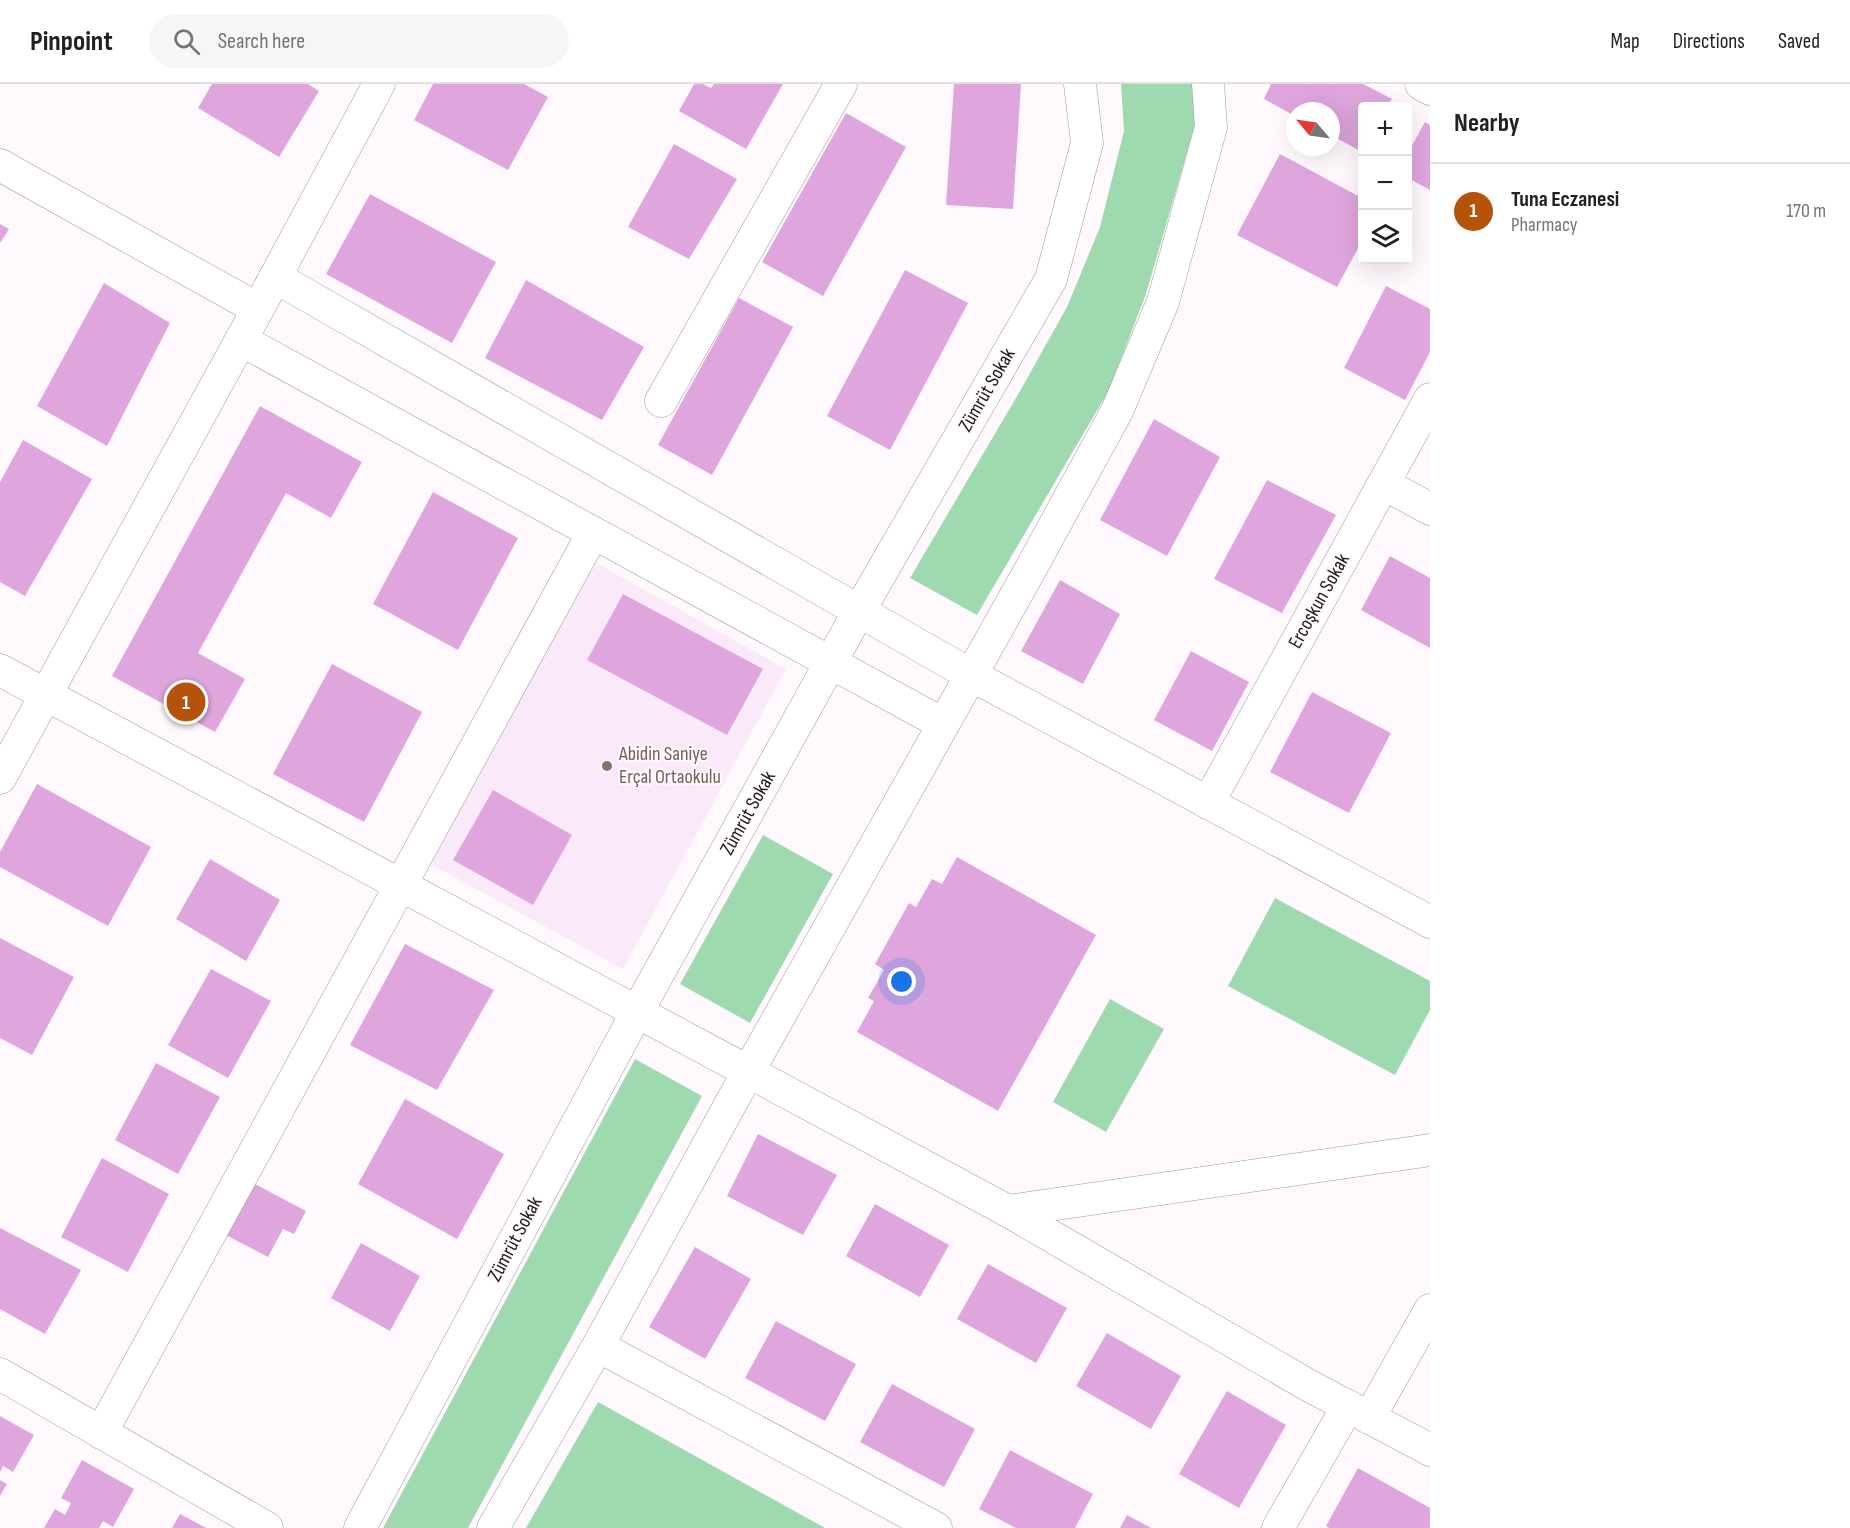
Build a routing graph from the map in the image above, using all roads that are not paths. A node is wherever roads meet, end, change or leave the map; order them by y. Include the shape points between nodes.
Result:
1 (380, 84) edge
2 (841, 84) edge
3 (1080, 84) edge
4 (1208, 84) edge
5 (1421, 84) edge
6 (1430, 89) edge
7 (0, 165) edge
8 (275, 277) junction
9 (258, 309) junction
10 (241, 340) junction
11 (1430, 399) edge
12 (661, 401) dead end
13 (1383, 484) junction
14 (1430, 509) edge
15 (593, 533) junction
16 (859, 611) junction
17 (831, 663) junction
18 (0, 670) edge
19 (971, 675) junction
20 (46, 695) junction
21 (943, 724) junction
22 (0, 778) edge
23 (1208, 803) junction
24 (401, 885) junction
25 (1430, 922) edge
26 (637, 1012) junction
27 (748, 1072) junction
28 (1430, 1150) edge
29 (1008, 1211) junction
30 (1430, 1310) edge
31 (598, 1346) junction
32 (0, 1374) edge
33 (1358, 1412) junction
34 (101, 1432) junction
35 (1430, 1450) edge
36 (267, 1528) edge
37 (360, 1528) edge
38 (493, 1528) edge
39 (936, 1528) edge
40 (1278, 1528) edge

1 - 8 street
2 - 12 street
3 - 16 street, Zümrüt Sokak via 1087,143 1051,279
4 - 19 street via 1210,127 1163,302 1116,411
5 - 6 street
7 - 9 street
8 - 9 street
8 - 16 street
9 - 10 street
10 - 15 street
10 - 20 street
11 - 13 street, Ercoşkun Sokak
13 - 14 street
13 - 23 street, Ercoşkun Sokak
15 - 17 street
15 - 24 street
16 - 17 street, Zümrüt Sokak
16 - 19 street
17 - 21 street
17 - 26 street, Zümrüt Sokak
18 - 20 street
19 - 21 street
19 - 23 street
20 - 22 street
20 - 24 street
21 - 27 street
23 - 25 street
24 - 26 street
24 - 34 street
26 - 27 street
26 - 37 street, Zümrüt Sokak
27 - 29 street
27 - 31 street
28 - 29 street
29 - 33 street
30 - 33 street
31 - 38 street
31 - 39 street
32 - 34 street
33 - 35 street
33 - 40 street
34 - 36 street

